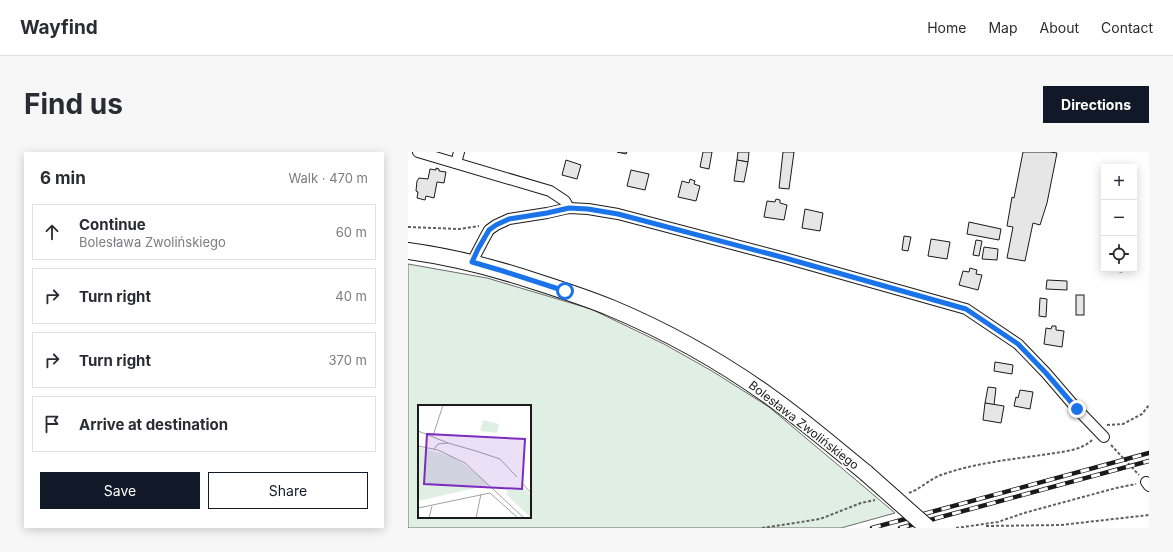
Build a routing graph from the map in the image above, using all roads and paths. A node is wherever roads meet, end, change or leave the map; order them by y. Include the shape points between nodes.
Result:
1 (418, 152) edge
2 (459, 152) edge
3 (456, 163) junction
4 (569, 208) junction
5 (408, 227) edge
6 (489, 230) junction
7 (408, 251) edge
8 (472, 262) junction
9 (1149, 405) edge
10 (1099, 432) junction
11 (1147, 484) edge
12 (904, 495) dead end
13 (875, 500) dead end
14 (1149, 515) edge
15 (979, 526) junction
16 (762, 528) edge
17 (928, 528) edge
18 (956, 528) edge

1 - 3 street
2 - 3 street
3 - 4 street via 550,190 564,200
4 - 6 street via 509,219
4 - 10 street via 618,214 966,309 1018,344
5 - 6 path via 460,229 482,226
6 - 8 street
7 - 8 main road, Bolesława Zwolińskiego
8 - 17 main road, Bolesława Zwolińskiego, bridge via 592,301 684,343 733,372 803,421
9 - 10 path via 1142,414
10 - 11 path via 1108,432 1107,440
10 - 12 path via 1087,445 1068,451 979,465 939,475 917,490
11 - 15 path via 1116,488
13 - 16 path via 820,519
14 - 15 path via 1061,525
15 - 18 path

